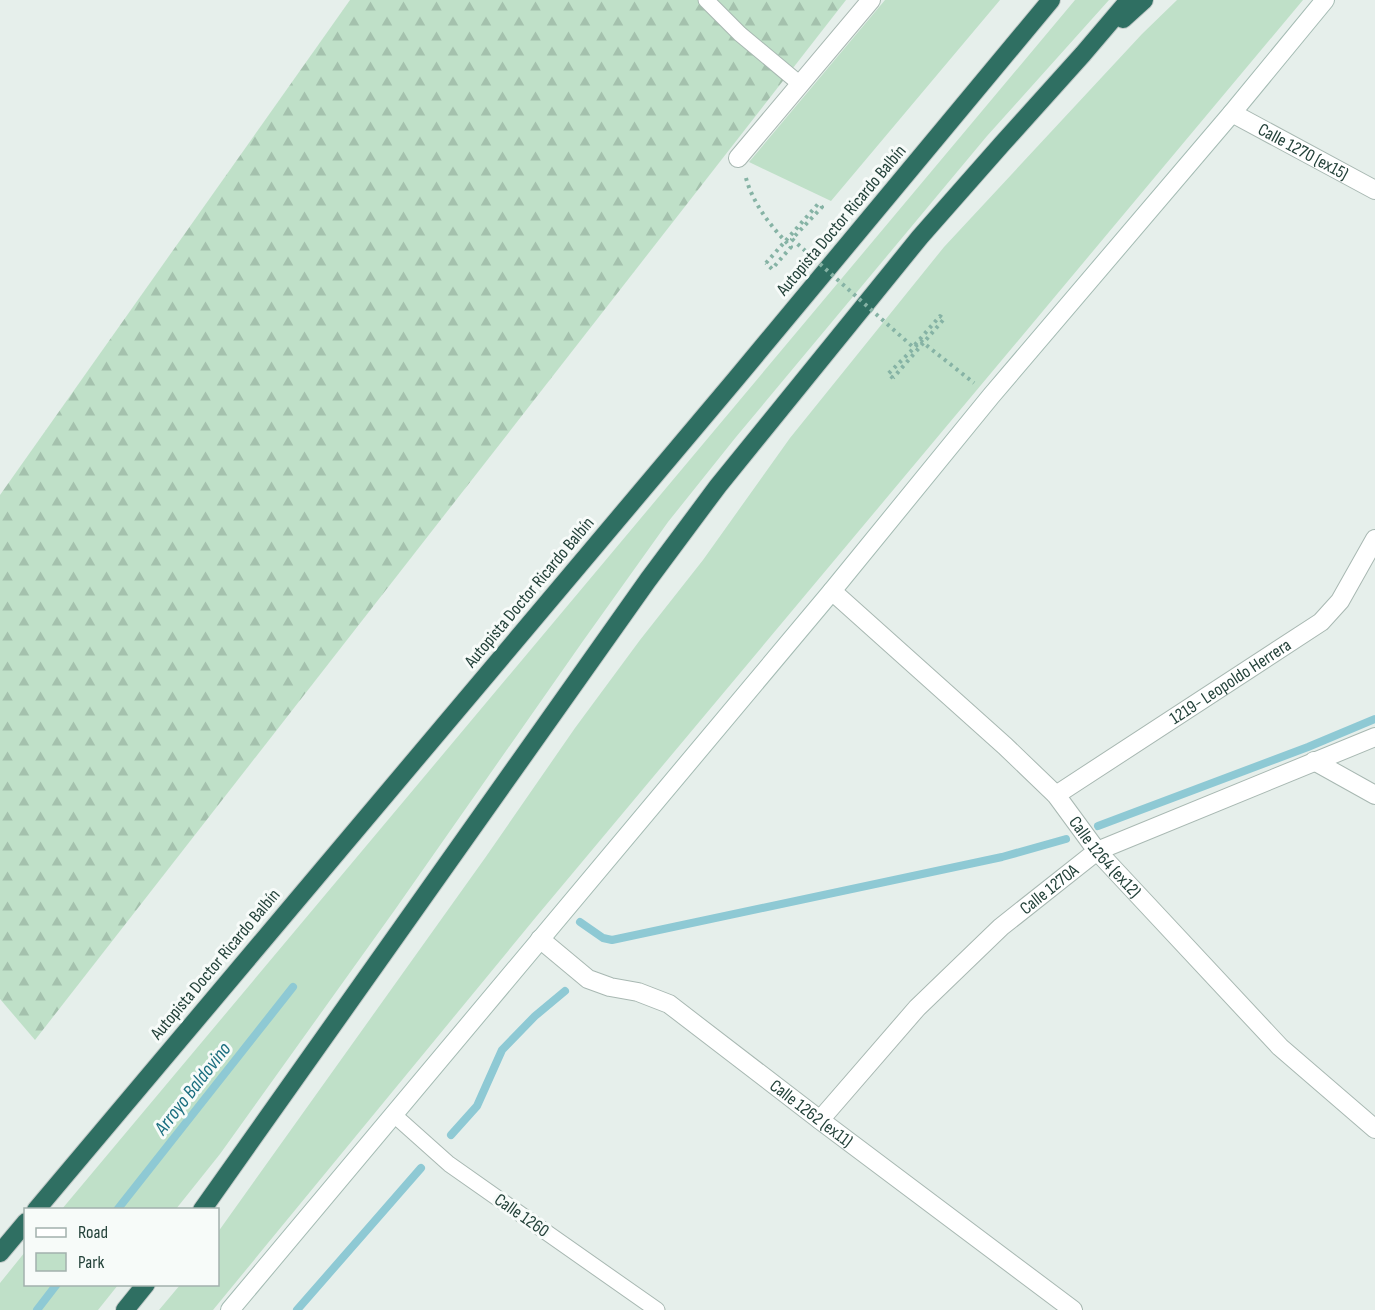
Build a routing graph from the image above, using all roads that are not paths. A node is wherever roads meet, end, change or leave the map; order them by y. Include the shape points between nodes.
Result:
1 (706, 0) edge
2 (871, 0) edge
3 (1051, 0) edge
4 (1129, 0) edge
5 (1144, 0) edge
6 (1325, 0) edge
7 (1083, 54) junction
8 (800, 84) junction
9 (1232, 113) junction
10 (738, 158) road end
11 (1375, 190) edge
12 (1375, 539) edge
13 (832, 591) junction
14 (1375, 737) edge
15 (1314, 761) junction
16 (1056, 795) junction
17 (1375, 795) edge
18 (1097, 851) junction
19 (540, 939) junction
20 (393, 1114) junction
21 (820, 1120) junction
22 (1375, 1129) edge
23 (37, 1208) edge
24 (203, 1208) edge
25 (24, 1224) edge
26 (0, 1253) edge
27 (144, 1286) edge
28 (125, 1310) edge
29 (231, 1310) edge
30 (657, 1310) edge
31 (1073, 1310) edge

1 - 8 lane
2 - 8 street
3 - 23 highway, Autopista Doctor Ricardo Balbín
4 - 7 highway
5 - 7 highway
6 - 9 street
7 - 24 highway via 920,237 718,486
8 - 10 street
9 - 11 street, Calle 1270 (ex15)
9 - 13 street via 991,396
12 - 16 street, 1219- Leopoldo Herrera via 1340,601 1321,622
13 - 16 street, Calle 1264 (ex12)
13 - 19 street
14 - 15 street, Calle 1270A
15 - 17 street
15 - 18 street, Calle 1270A
16 - 18 street, Calle 1264 (ex12)
18 - 21 street, Calle 1270A via 1002,927 925,1000
18 - 22 street, Calle 1264 (ex12) via 1280,1047
19 - 20 street
19 - 21 street, Calle 1262 (ex11) via 588,980 669,1004
20 - 29 street
20 - 30 lane, Calle 1260 via 449,1164
21 - 31 street, Calle 1262 (ex11)
25 - 26 highway
27 - 28 highway

